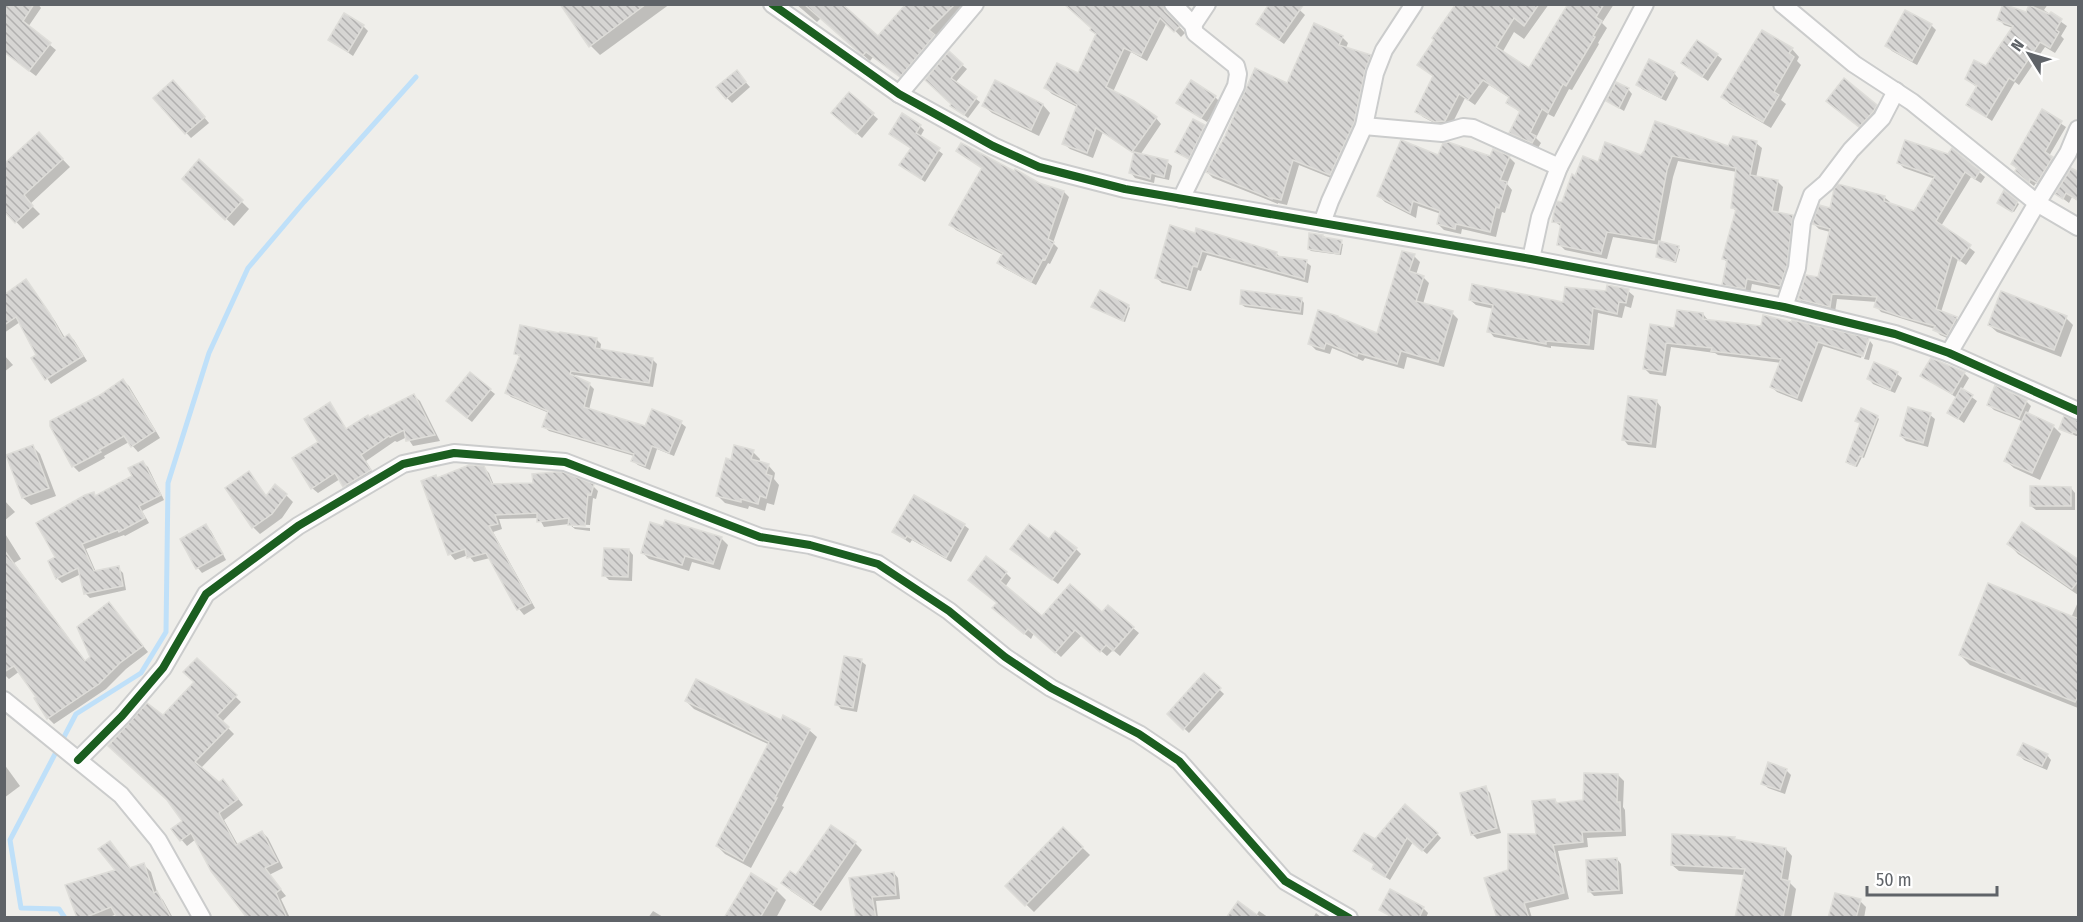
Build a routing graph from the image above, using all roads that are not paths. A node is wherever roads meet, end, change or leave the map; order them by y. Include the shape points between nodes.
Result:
1 (772, 4) edge
2 (975, 4) edge
3 (1173, 4) edge
4 (1207, 4) edge
5 (1414, 4) edge
6 (1645, 4) edge
7 (1782, 4) edge
8 (1193, 25) junction
9 (1896, 91) junction
10 (899, 94) junction
11 (1364, 126) junction
12 (2079, 129) edge
13 (1559, 167) junction
14 (1181, 199) junction
15 (2037, 202) junction
16 (1322, 223) junction
17 (2079, 226) edge
18 (1531, 259) junction
19 (1784, 308) junction
20 (1950, 353) junction
21 (2079, 411) edge
22 (4, 700) edge
23 (77, 759) junction
24 (202, 918) edge
25 (1349, 918) edge

1 - 10 street
2 - 10 street
3 - 8 street
4 - 8 street
5 - 11 street via 1384,50
6 - 13 street
7 - 9 street via 1854,64
8 - 14 street via 1195,33 1236,66 1238,74 1236,86
9 - 15 street
9 - 19 street via 1882,118 1812,195 1802,222 1797,268
10 - 14 street via 1039,167
11 - 13 street via 1442,133 1473,128
11 - 16 street
12 - 15 street
13 - 18 street via 1540,217
14 - 16 street
15 - 17 street
15 - 20 street
16 - 18 street
18 - 19 street
19 - 20 street via 1895,334
20 - 21 street
22 - 23 street
23 - 24 street via 121,795 158,840
23 - 25 street via 122,716 163,668 206,594 298,526 403,464 454,453 565,462 760,537 810,545 878,564 949,611 1051,688 1139,734 1179,761 1286,881

